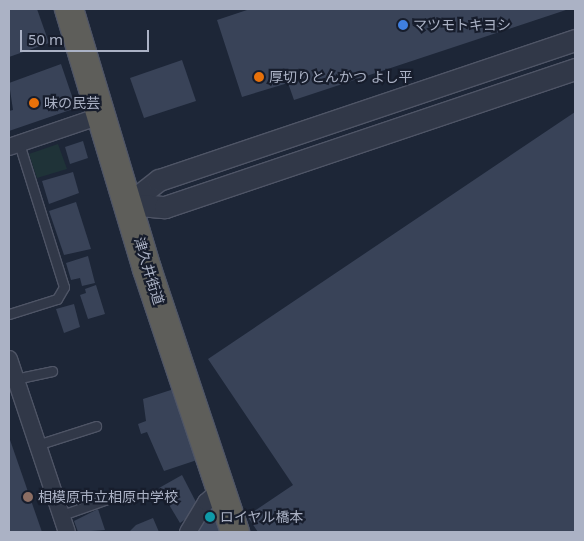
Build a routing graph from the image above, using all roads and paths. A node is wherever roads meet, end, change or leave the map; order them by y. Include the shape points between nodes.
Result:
1 (69, 9) edge
2 (575, 40) edge
3 (575, 69) edge
4 (102, 115) junction
5 (14, 145) edge
6 (128, 204) junction
7 (9, 314) edge
8 (9, 360) edge
9 (52, 371) dead end
10 (15, 379) junction
11 (16, 407) edge
12 (96, 426) dead end
13 (40, 444) junction
14 (220, 489) junction
15 (116, 496) dead end
16 (62, 515) junction
17 (67, 532) edge
18 (188, 532) edge
19 (235, 532) edge

1 - 4 highway, 津久井街道
2 - 6 street via 159,180
3 - 6 street via 164,207
4 - 5 street
4 - 6 highway, 津久井街道
5 - 7 lane via 64,287 57,299
6 - 14 highway, 津久井街道
8 - 10 street
9 - 10 lane
10 - 11 street
11 - 13 street
12 - 13 lane
13 - 16 street
14 - 18 street via 206,502
14 - 19 highway, 津久井街道
15 - 16 lane
16 - 17 street

